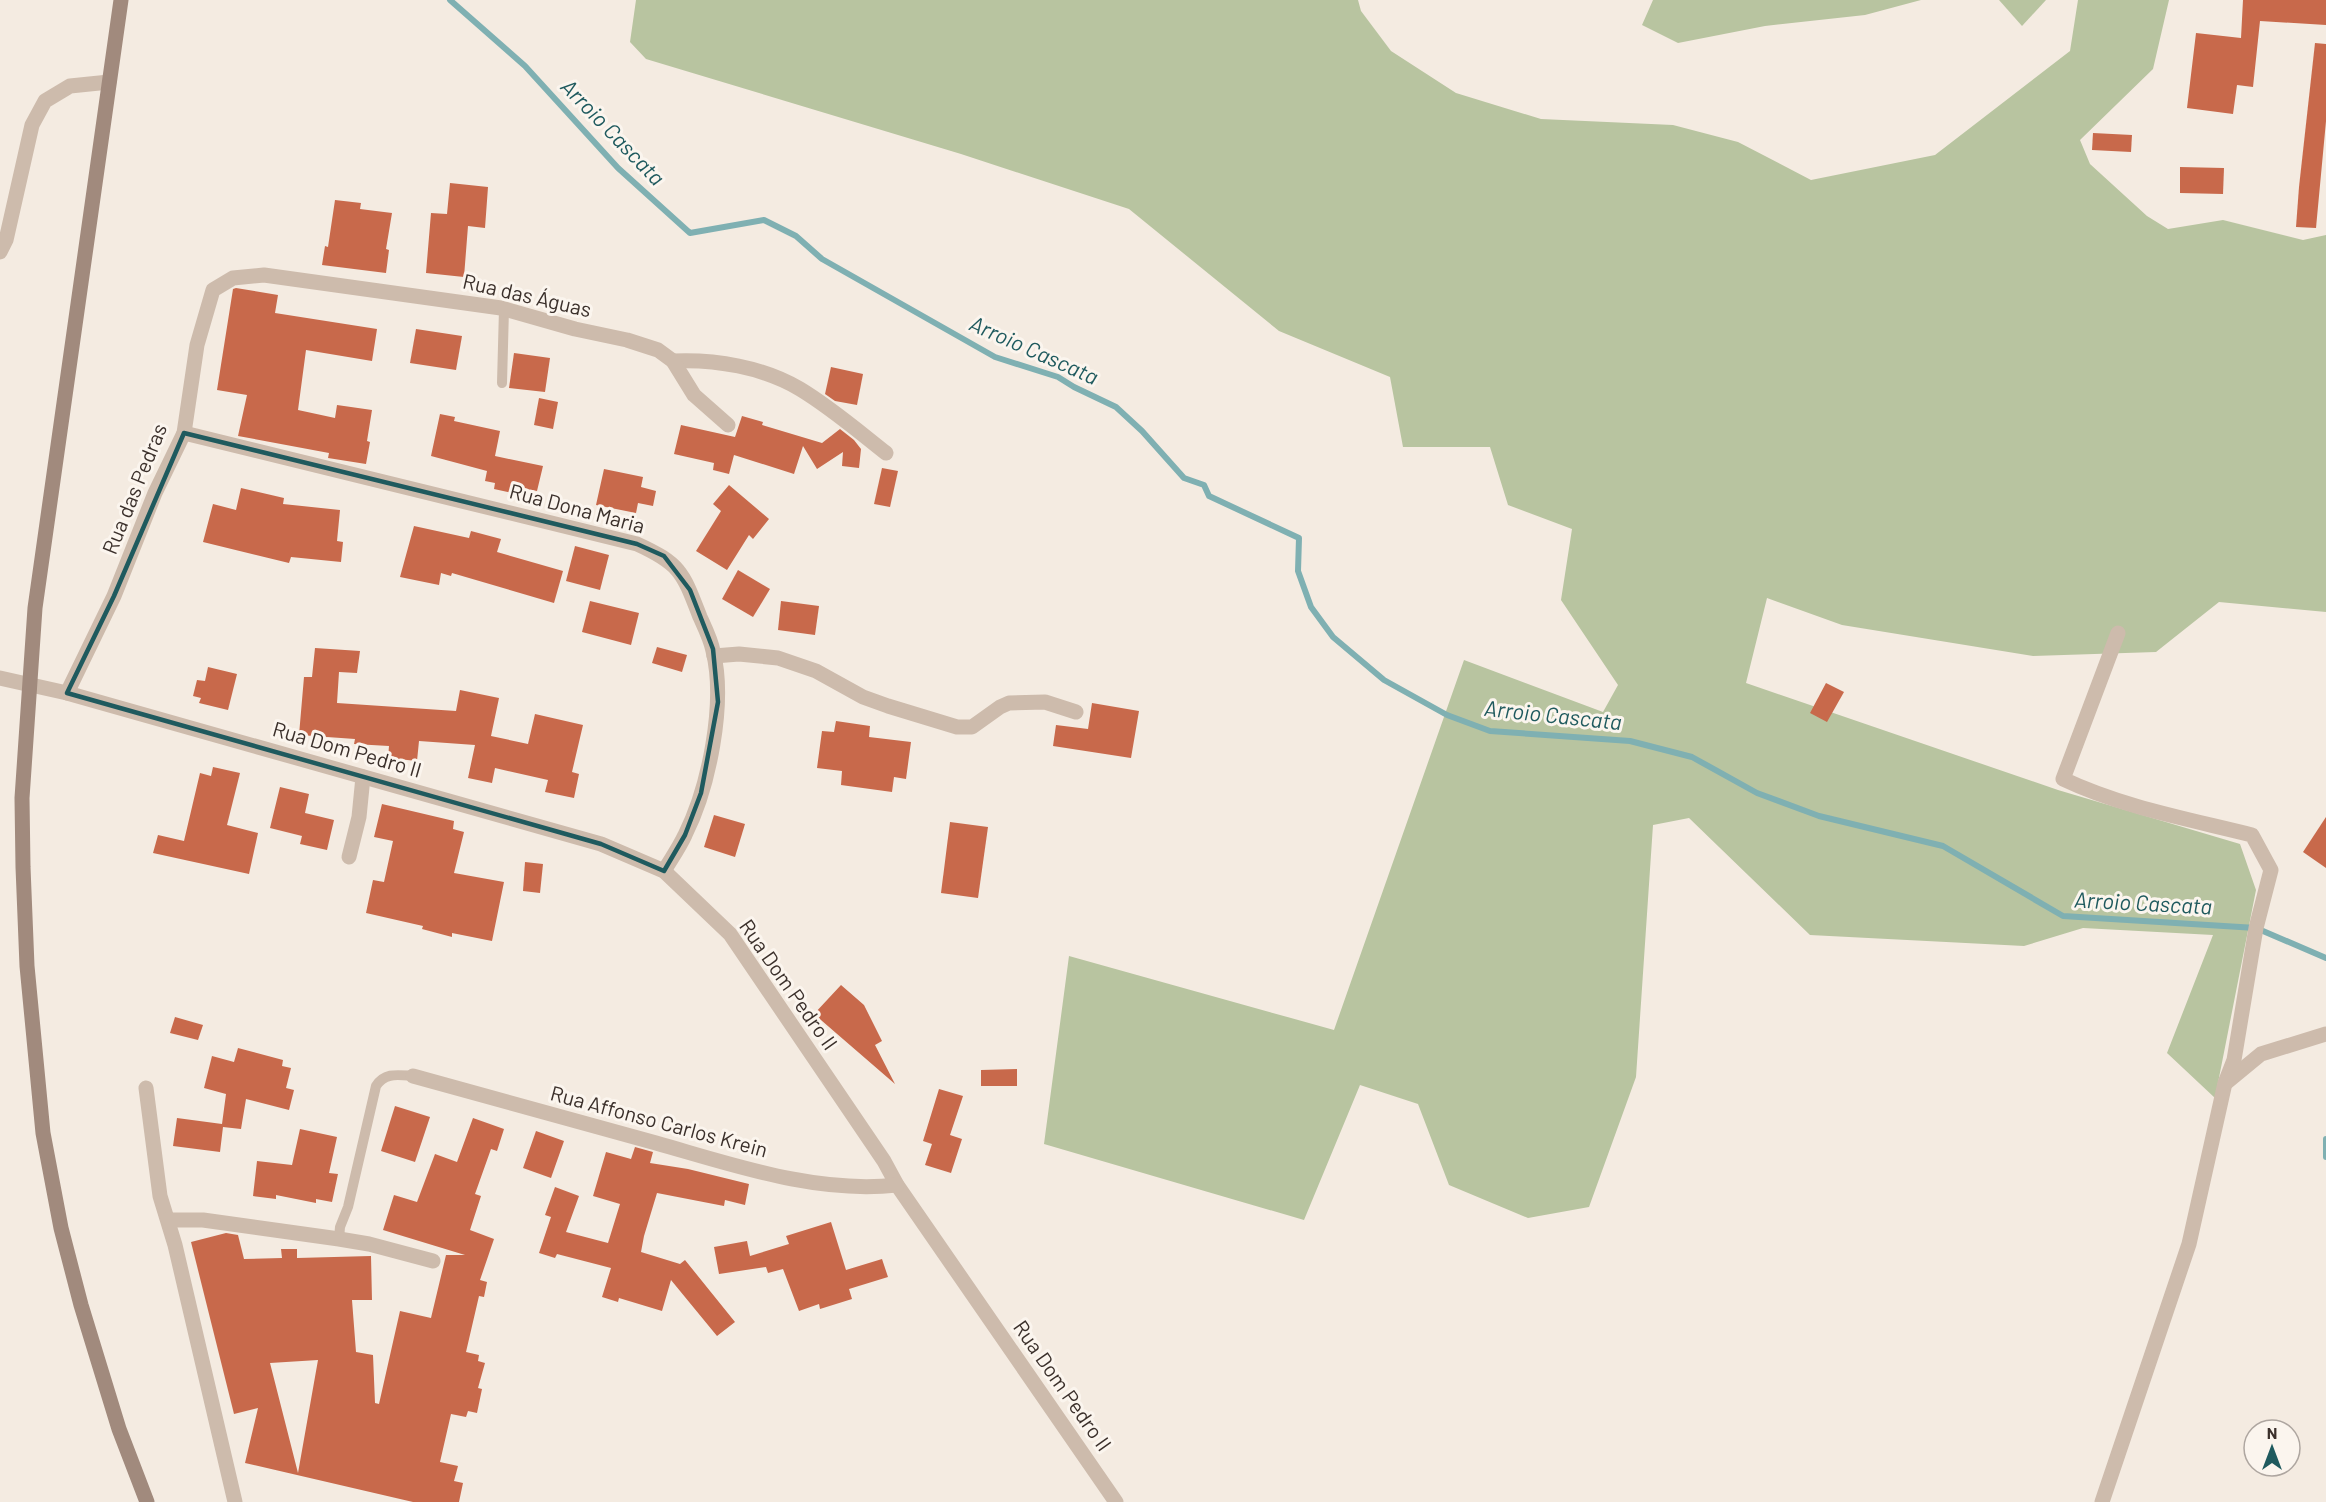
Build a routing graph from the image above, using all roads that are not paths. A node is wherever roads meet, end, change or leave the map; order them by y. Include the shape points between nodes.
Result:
1 (121, 0) edge
2 (109, 82) junction
3 (0, 252) edge
4 (213, 290) joint
5 (504, 309) junction
6 (673, 361) junction
7 (502, 383) dead end
8 (728, 425) dead end
9 (184, 433) junction
10 (886, 453) dead end
11 (2118, 633) dead end
12 (714, 656) junction
13 (0, 678) edge
14 (29, 686) junction
15 (67, 693) junction
16 (1076, 712) dead end
17 (363, 777) junction
18 (349, 856) dead end
19 (664, 871) junction
20 (2326, 1034) edge
21 (413, 1076) joint
22 (2224, 1083) junction
23 (146, 1088) dead end
24 (897, 1185) junction
25 (168, 1220) junction
26 (339, 1239) junction
27 (433, 1261) dead end
28 (147, 1502) edge
29 (236, 1502) edge
30 (1116, 1502) edge
31 (2102, 1502) edge

1 - 2 main road
2 - 3 street via 69,86 45,101 32,125
2 - 14 main road via 35,608
4 - 5 street, Rua das Águas via 233,278 264,275
4 - 9 street, Rua das Pedras via 197,345
5 - 6 street, Rua das Águas via 627,340 658,350
5 - 7 lane
6 - 8 street, Rua das Águas via 694,395
6 - 10 street via 725,363 798,387
9 - 12 street, Rua Dona Maria via 637,544 664,556 681,572
9 - 15 street, Rua das Pedras via 114,596
11 - 22 street via 2063,779 2092,793 2252,835 2271,870 2256,928 2234,1060
12 - 16 street via 778,658 816,671 863,697 957,727 972,727 1009,703 1045,702
12 - 19 street, Rua Dona Maria via 718,702 713,742 701,793 685,835
13 - 14 street, Rua Dom Pedro II
14 - 15 street, Rua Dom Pedro II
14 - 28 main road via 22,867 27,966 44,1133 81,1305 119,1429
15 - 17 street, Rua Dom Pedro II
17 - 18 street via 359,817
17 - 19 street, Rua Dom Pedro II via 602,844
19 - 24 street, Rua Dom Pedro II via 730,934
20 - 22 street via 2261,1054
21 - 24 street, Rua Affonso Carlos Krein via 763,1173 837,1186
21 - 26 lane via 386,1076 376,1086
22 - 31 street via 2189,1244
23 - 25 street via 160,1196
24 - 30 street, Rua Dom Pedro II
25 - 26 street via 203,1220
25 - 29 street
26 - 27 street

